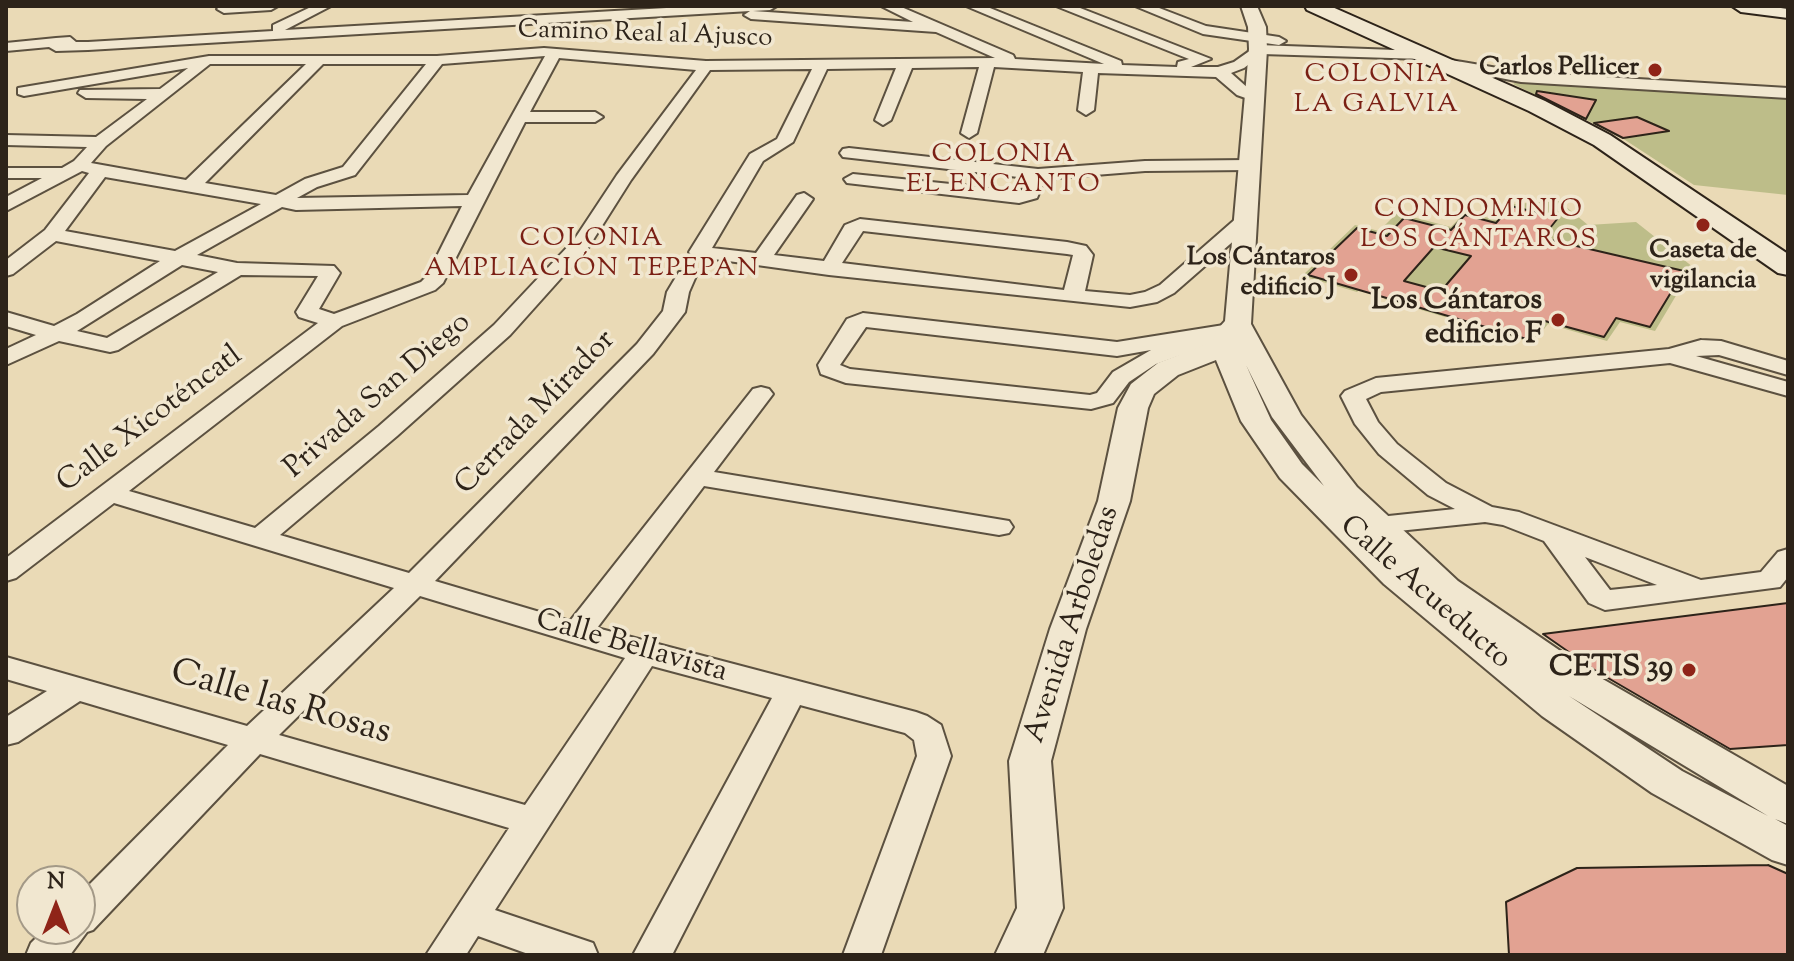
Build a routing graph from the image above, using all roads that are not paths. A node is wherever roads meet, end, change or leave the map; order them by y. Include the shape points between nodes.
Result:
1 (271, 6) edge
2 (324, 6) edge
3 (593, 6) edge
4 (770, 6) edge
5 (888, 6) edge
6 (973, 6) edge
7 (1063, 6) edge
8 (1142, 6) edge
9 (1249, 6) edge
10 (1314, 6) edge
11 (1741, 6) edge
12 (224, 9) dead end
13 (1116, 9) dead end
14 (701, 10) junction
15 (1788, 12) edge
16 (1092, 16) junction
17 (288, 23) junction
18 (330, 26) junction
19 (83, 28) dead end
20 (939, 28) junction
21 (1034, 30) junction
22 (6, 31) edge
23 (209, 32) junction
24 (263, 34) junction
25 (961, 38) junction
26 (892, 41) dead end
27 (1258, 44) junction
28 (6, 47) edge
29 (554, 53) junction
30 (1423, 55) junction
31 (209, 60) junction
32 (319, 60) junction
33 (437, 60) junction
34 (988, 62) junction
35 (1018, 63) junction
36 (905, 65) junction
37 (706, 66) junction
38 (821, 66) junction
39 (1091, 68) junction
40 (1120, 70) junction
41 (1156, 72) junction
42 (1220, 72) junction
43 (6, 91) edge
44 (24, 91) junction
45 (1788, 93) edge
46 (161, 94) junction
47 (1254, 96) junction
48 (1086, 110) dead end
49 (520, 117) junction
50 (595, 117) dead end
51 (883, 120) dead end
52 (969, 133) dead end
53 (6, 140) edge
54 (100, 142) junction
55 (849, 153) dead end
56 (80, 165) junction
57 (1249, 165) junction
58 (100, 171) junction
59 (6, 173) edge
60 (62, 173) junction
61 (1038, 174) junction
62 (853, 179) dead end
63 (191, 185) junction
64 (804, 199) dead end
65 (474, 200) junction
66 (277, 202) junction
67 (6, 205) edge
68 (1246, 220) junction
69 (52, 234) junction
70 (181, 256) junction
71 (760, 261) junction
72 (1788, 267) edge
73 (237, 269) junction
74 (829, 269) junction
75 (6, 270) edge
76 (686, 276) dead end
77 (1073, 297) junction
78 (6, 319) edge
79 (334, 321) junction
80 (54, 333) junction
81 (1230, 336) junction
82 (1671, 356) junction
83 (6, 358) edge
84 (1788, 368) edge
85 (1788, 389) edge
86 (761, 394) dead end
87 (697, 477) junction
88 (109, 493) junction
89 (1485, 514) junction
90 (1379, 525) junction
91 (999, 527) dead end
92 (1554, 535) junction
93 (259, 538) junction
94 (1788, 558) edge
95 (6, 572) edge
96 (414, 585) junction
97 (1699, 590) junction
98 (577, 633) junction
99 (644, 653) junction
100 (6, 668) edge
101 (76, 688) junction
102 (790, 693) junction
103 (6, 733) edge
104 (255, 738) junction
105 (1788, 807) edge
106 (532, 821) junction
107 (1788, 847) edge
108 (96, 902) edge
109 (469, 917) junction
110 (445, 955) edge
111 (579, 955) edge
112 (652, 955) edge
113 (862, 955) edge
114 (1019, 955) edge

1 - 12 street
2 - 17 street
3 - 18 street
4 - 14 street
5 - 20 street
6 - 21 street
7 - 16 street
8 - 27 street
9 - 27 street, Calle Acueducto
10 - 30 main road
11 - 15 main road
13 - 16 street
14 - 18 street
14 - 20 street
16 - 21 street
16 - 41 street via 1204,59
17 - 18 street
17 - 23 street
17 - 24 street
18 - 24 street
19 - 22 street
20 - 25 street
21 - 40 street via 1114,62
23 - 24 street
23 - 28 street via 88,46 56,47 56,42
24 - 31 street
25 - 26 street
25 - 35 street
27 - 30 street
27 - 42 street via 1239,65
27 - 47 street, Calle Acueducto
29 - 33 street, Camino Real al Ajusco
29 - 37 street, Camino Real al Ajusco
29 - 49 street, Calle Xicoténcatl
30 - 45 street via 1521,77
30 - 72 main road via 1602,140
31 - 32 street, Camino Real al Ajusco
31 - 44 street, Camino Real al Ajusco
31 - 46 street
32 - 33 street, Camino Real al Ajusco
32 - 63 street
33 - 66 street via 357,164
34 - 35 street, Camino Real al Ajusco
34 - 36 street, Camino Real al Ajusco
34 - 52 street
35 - 39 street, Camino Real al Ajusco
36 - 38 street, Camino Real al Ajusco
36 - 51 street
37 - 38 street, Camino Real al Ajusco
37 - 93 street, Privada San Diego via 581,244 502,330
38 - 71 street via 784,142 756,158 699,252
39 - 40 street, Camino Real al Ajusco
39 - 48 street
40 - 41 street, Camino Real al Ajusco
41 - 42 street, Camino Real al Ajusco
42 - 47 street
43 - 44 street
44 - 46 street
46 - 54 street
47 - 57 street, Calle Acueducto
49 - 50 street
49 - 65 street, Calle Xicoténcatl
53 - 54 street
54 - 56 street
55 - 61 street
56 - 58 street
56 - 60 street
57 - 61 street
57 - 68 street, Calle Acueducto
58 - 63 street
58 - 69 street
59 - 60 street
60 - 67 street
61 - 62 street via 1030,194 1019,197
63 - 66 street
64 - 71 street
65 - 66 street
65 - 79 street, Calle Xicoténcatl via 428,286
66 - 70 street
68 - 77 street via 1185,275 1150,298
68 - 81 street, Calle Acueducto
69 - 70 street
69 - 75 street
70 - 73 street
70 - 80 street via 85,319
71 - 74 street
73 - 79 street via 327,270 307,312
73 - 80 street via 118,343 103,345
74 - 77 street
74 - 77 street via 852,229 860,225 1052,246 1083,255
76 - 96 street, Cerrada Mirador via 674,312 645,349
78 - 80 street
79 - 88 street, Calle Xicoténcatl
80 - 83 street
81 - 81 street via 1117,349 863,320 855,324 829,369 846,376 1091,402 1105,398 1121,377 1148,359
81 - 90 street, Calle Acueducto via 1346,494
81 - 107 street, Calle Acueducto via 1236,380 1256,421 1291,471 1396,576 1556,706 1667,782
81 - 114 street, Avenida Arboledas via 1168,369 1141,390 1133,408 1114,501 1068,629 1030,761 1040,908
82 - 84 street via 1701,347 1721,348
82 - 85 street
82 - 89 street via 1376,385 1353,396 1367,424 1397,457 1437,489
86 - 87 street
87 - 91 street
87 - 98 street
88 - 93 street, Calle Bellavista
88 - 95 street, Calle Xicoténcatl
89 - 90 street
89 - 92 street
90 - 105 street, Calle Acueducto via 1445,589 1580,684
92 - 97 street
92 - 97 street via 1605,600
93 - 96 street, Calle Bellavista
94 - 97 street via 1770,580
96 - 98 street, Calle Bellavista
96 - 104 street, Cerrada Mirador
98 - 99 street, Calle Bellavista
99 - 102 street, Calle Bellavista
99 - 106 street
100 - 101 street, Calle las Rosas
101 - 103 street
101 - 104 street, Calle las Rosas
102 - 112 street
102 - 113 street, Calle Bellavista via 916,724 929,734 934,756
104 - 106 street, Calle las Rosas
104 - 108 street, Cerrada Mirador
106 - 109 street
109 - 110 street
109 - 111 street

